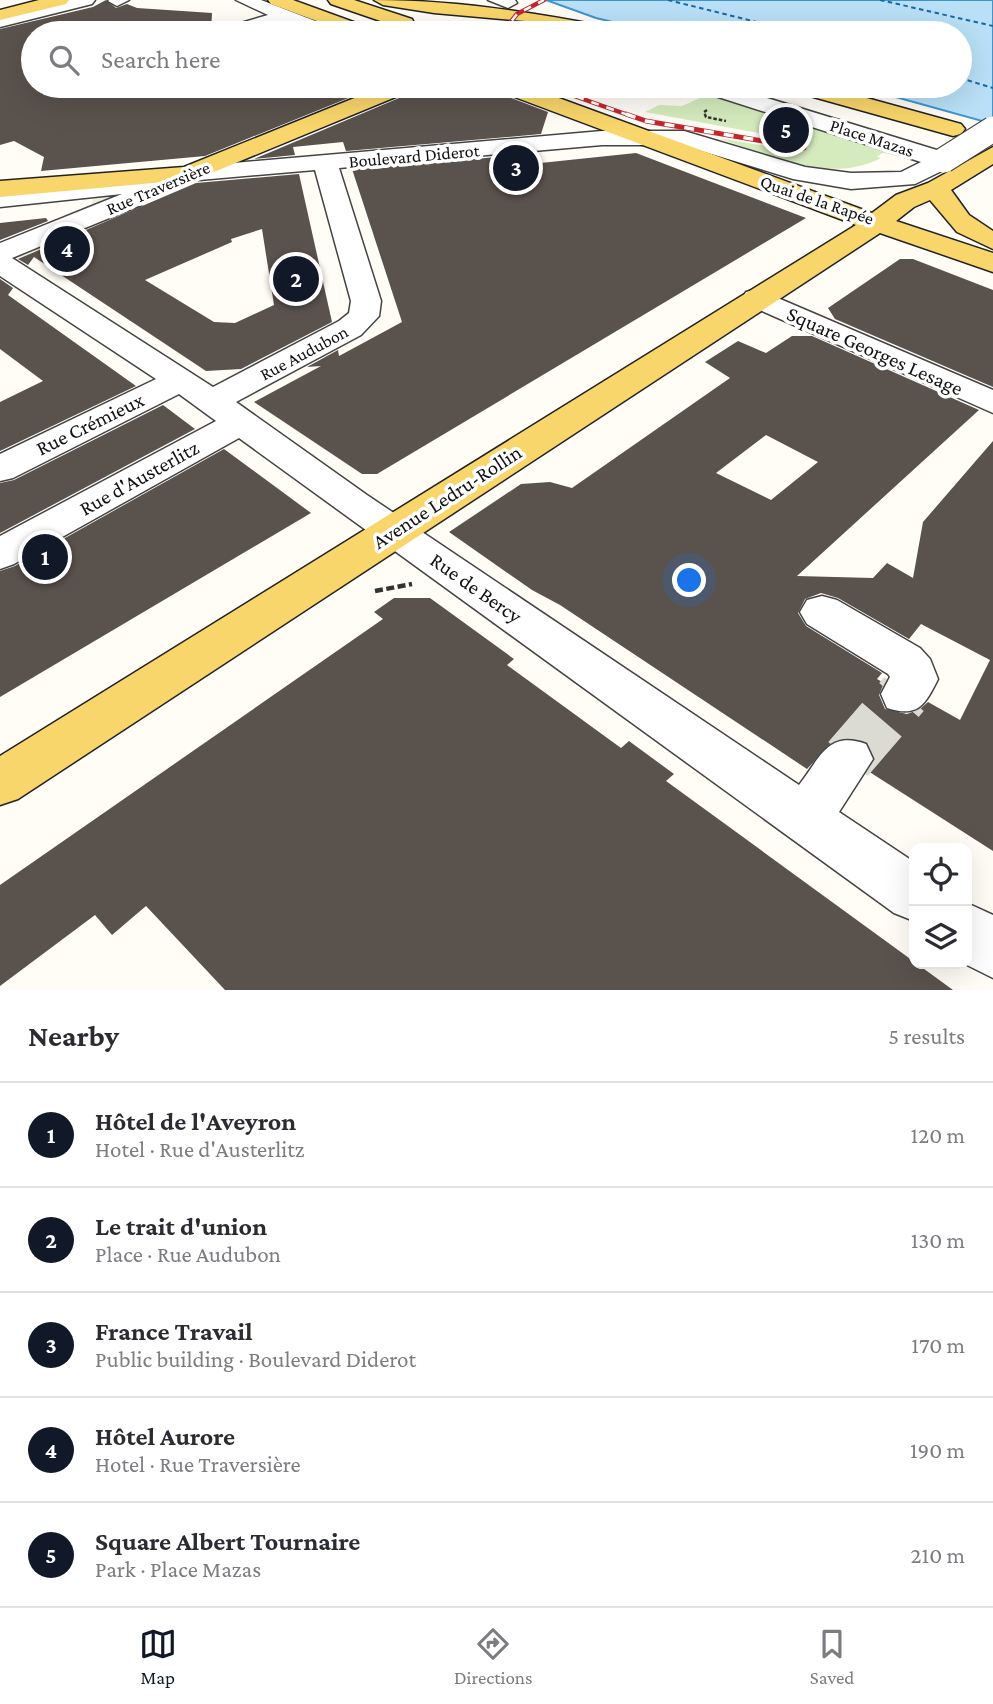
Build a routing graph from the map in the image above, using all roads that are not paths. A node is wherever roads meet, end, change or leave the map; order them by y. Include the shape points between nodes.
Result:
1 (9, 0) edge
2 (60, 0) edge
3 (86, 0) edge
4 (244, 0) edge
5 (337, 0) edge
6 (383, 0) edge
7 (429, 0) edge
8 (0, 2) edge
9 (498, 5) edge
10 (281, 8) edge
11 (0, 15) edge
12 (0, 21) edge
13 (253, 21) edge
14 (306, 21) edge
15 (325, 21) edge
16 (398, 21) edge
17 (556, 21) edge
18 (373, 98) edge
19 (538, 98) edge
20 (746, 98) edge
21 (843, 98) edge
22 (953, 129) dead end
23 (993, 129) edge
24 (640, 137) junction
25 (277, 138) junction
26 (993, 154) edge
27 (944, 160) junction
28 (325, 164) junction
29 (188, 174) junction
30 (937, 188) junction
31 (0, 189) edge
32 (0, 199) edge
33 (898, 201) junction
34 (993, 240) edge
35 (0, 253) edge
36 (0, 263) edge
37 (993, 263) edge
38 (757, 298) junction
39 (181, 380) junction
40 (993, 403) edge
41 (227, 412) junction
42 (0, 469) edge
43 (394, 532) junction
44 (0, 554) edge
45 (822, 612) dead end
46 (904, 694) tunnel mouth
47 (848, 759) tunnel mouth
48 (0, 783) edge
49 (804, 818) junction
50 (909, 891) edge
51 (972, 934) edge
52 (993, 949) edge

1 - 8 street
2 - 11 main road
3 - 12 street
4 - 10 street
5 - 16 main road
6 - 9 main road
7 - 9 main road
9 - 17 main road
10 - 13 street
10 - 14 street
10 - 15 main road
18 - 25 main road, Rue Traversière
19 - 24 main road, Quai de la Rapée
20 - 27 street, Place Mazas
21 - 22 main road
23 - 27 street, bridge
24 - 28 street, Boulevard Diderot
24 - 33 main road, Quai de la Rapée
24 - 33 main road, Quai de la Rapée via 829,190
25 - 28 street via 294,153
25 - 29 main road, Rue Traversière
26 - 30 main road
27 - 33 street
28 - 29 street, Boulevard Diderot
28 - 41 street, Rue Audubon via 366,301 364,316
29 - 31 main road, Boulevard Diderot
29 - 32 street, Boulevard Diderot via 95,191
29 - 35 street, Rue Traversière
30 - 33 main road
30 - 34 main road via 953,216 979,236
33 - 37 main road, Quai de la Rapée
33 - 38 main road, Avenue Ledru-Rollin
36 - 39 street, Rue de Bercy
38 - 40 street, Square Georges Lesage
38 - 43 main road, Avenue Ledru-Rollin
39 - 41 street, Rue de Bercy
39 - 42 street, Rue Crémieux
41 - 43 street, Rue de Bercy
41 - 44 street, Rue d'Austerlitz
43 - 48 main road, Avenue Ledru-Rollin
43 - 49 street, Rue de Bercy
45 - 46 street via 904,661 915,679
47 - 49 street
49 - 50 street, Rue de Bercy
51 - 52 street

